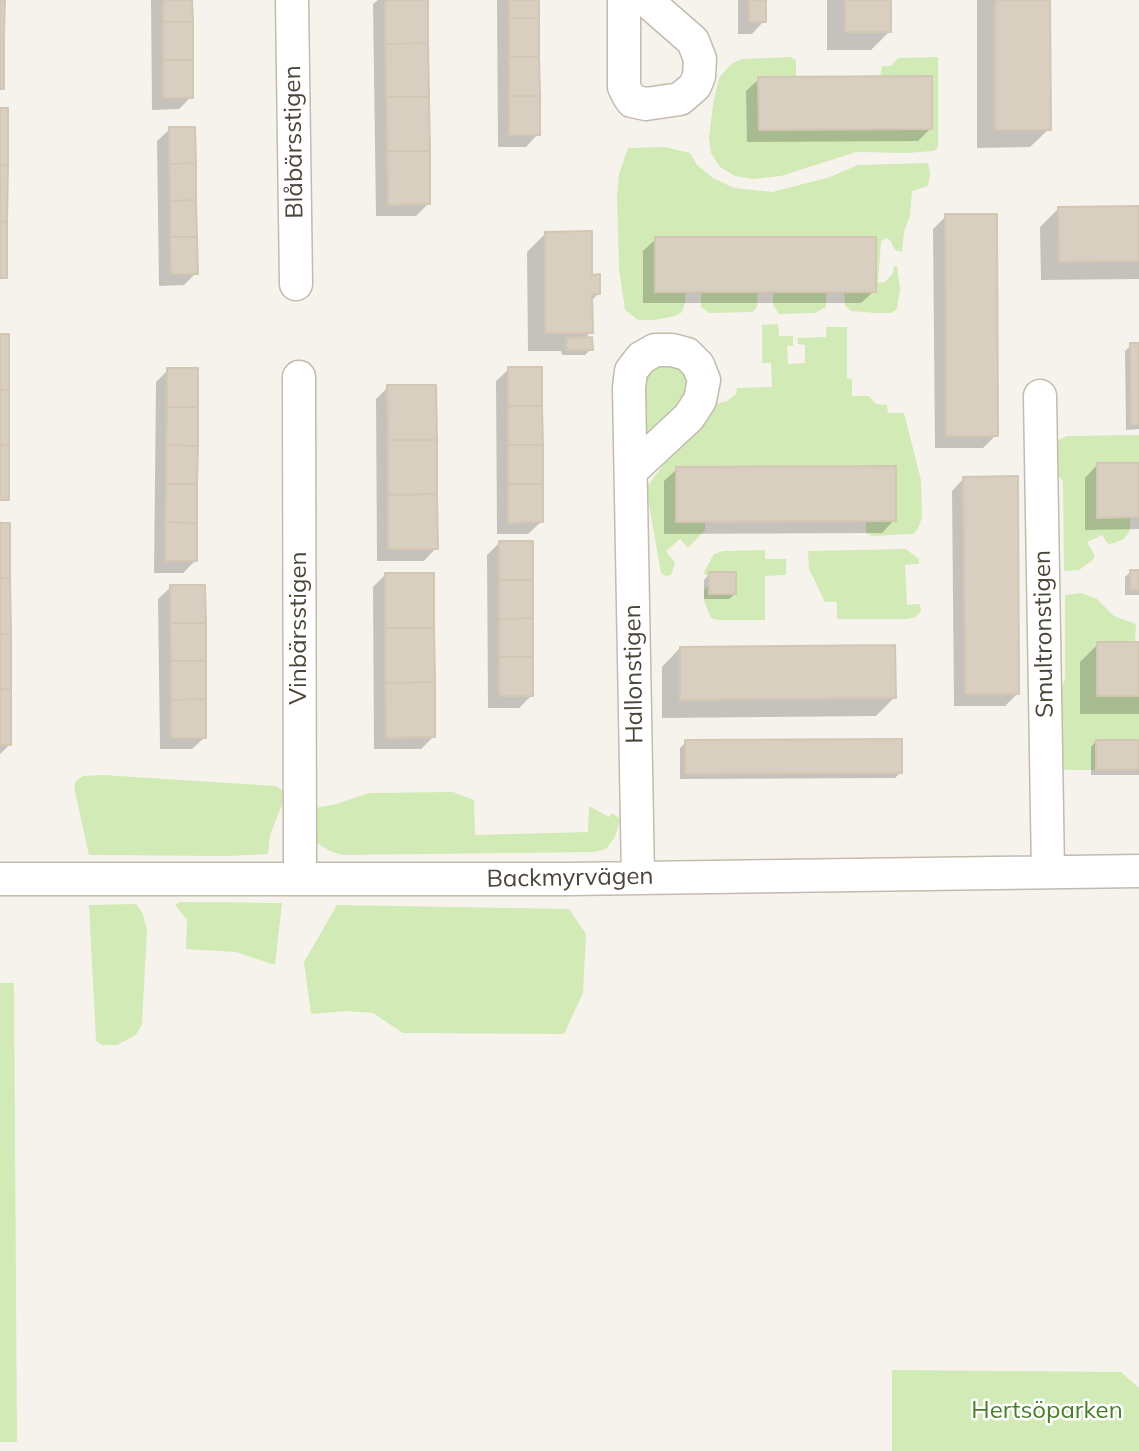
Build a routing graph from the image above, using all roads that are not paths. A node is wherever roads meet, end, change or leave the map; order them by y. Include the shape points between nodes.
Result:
1 (292, 0) edge
2 (624, 0) edge
3 (646, 0) edge
4 (296, 284) dead end
5 (299, 377) dead end
6 (1040, 396) dead end
7 (631, 471) dead end
8 (1139, 871) edge
9 (1048, 872) junction
10 (638, 877) junction
11 (0, 879) edge
12 (300, 879) junction

1 - 4 street, Blåbärsstigen
2 - 3 street via 624,87 628,95 632,101 646,104 680,99 695,86 700,59 693,41
5 - 12 street, Vinbärsstigen
6 - 9 street, Smultronstigen
7 - 10 street, Hallonstigen
8 - 9 street, Backmyrvägen
9 - 10 street, Backmyrvägen
10 - 12 street, Backmyrvägen
11 - 12 street, Backmyrvägen

